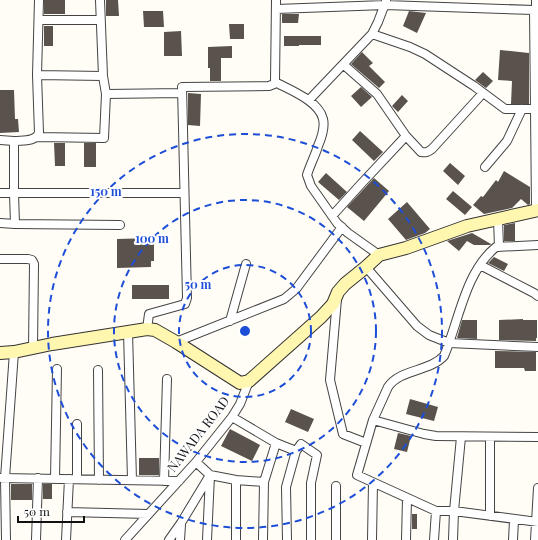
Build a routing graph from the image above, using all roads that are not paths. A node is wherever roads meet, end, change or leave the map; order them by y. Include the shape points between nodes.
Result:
1 (39, 0) edge
2 (100, 0) edge
3 (536, 0) edge
4 (386, 2) edge
5 (361, 3) edge
6 (409, 3) edge
7 (276, 4) edge
8 (534, 10) junction
9 (38, 20) junction
10 (100, 20) junction
11 (372, 34) junction
12 (344, 65) junction
13 (37, 76) junction
14 (103, 76) junction
15 (276, 82) junction
16 (182, 93) junction
17 (483, 93) junction
18 (106, 94) junction
19 (536, 97) edge
20 (308, 100) junction
21 (534, 109) junction
22 (522, 110) junction
23 (406, 136) junction
24 (37, 137) junction
25 (0, 140) edge
26 (14, 141) junction
27 (484, 167) dead end
28 (0, 193) edge
29 (184, 193) junction
30 (14, 194) junction
31 (537, 211) edge
32 (332, 216) junction
33 (498, 219) junction
34 (0, 223) edge
35 (15, 224) junction
36 (120, 225) dead end
37 (342, 227) junction
38 (538, 245) edge
39 (499, 246) junction
40 (379, 255) junction
41 (0, 259) edge
42 (246, 264) dead end
43 (480, 265) junction
44 (366, 267) junction
45 (338, 292) junction
46 (538, 296) edge
47 (230, 321) junction
48 (147, 329) junction
49 (128, 332) junction
50 (176, 342) junction
51 (449, 343) junction
52 (538, 347) edge
53 (33, 348) junction
54 (14, 352) junction
55 (0, 353) edge
56 (57, 368) dead end
57 (98, 370) dead end
58 (167, 379) dead end
59 (249, 381) junction
60 (232, 417) junction
61 (373, 420) junction
62 (77, 424) dead end
63 (460, 437) junction
64 (490, 437) junction
65 (538, 437) edge
66 (366, 442) junction
67 (276, 443) junction
68 (296, 451) junction
69 (196, 462) junction
70 (210, 475) junction
71 (3, 478) edge
72 (38, 478) junction
73 (55, 479) junction
74 (73, 479) junction
75 (99, 480) junction
76 (132, 480) junction
77 (236, 480) junction
78 (164, 481) junction
79 (179, 481) junction
80 (264, 482) junction
81 (538, 482) edge
82 (373, 483) junction
83 (336, 486) dead end
84 (538, 488) edge
85 (407, 498) junction
86 (436, 511) junction
87 (454, 511) junction
88 (67, 512) junction
89 (148, 514) junction
90 (490, 516) junction
91 (514, 520) junction
92 (537, 522) edge
93 (181, 523) junction
94 (6, 540) edge
95 (36, 540) edge
96 (66, 540) edge
97 (74, 540) edge
98 (125, 540) edge
99 (169, 540) edge
100 (180, 540) edge
101 (207, 540) edge
102 (236, 540) edge
103 (263, 540) edge
104 (286, 540) edge
105 (311, 540) edge
106 (336, 540) edge
107 (372, 540) edge
108 (406, 540) edge
109 (434, 540) edge
110 (453, 540) edge
111 (513, 540) edge
112 (535, 540) edge

1 - 9 street
2 - 10 street
3 - 8 street
4 - 5 street
4 - 6 street
4 - 11 street
5 - 7 street
6 - 8 street
7 - 15 street
8 - 19 street
9 - 10 street
9 - 13 street
10 - 14 street
11 - 12 street
11 - 17 street via 425,54
12 - 20 street
12 - 23 street via 377,94
13 - 14 street
13 - 24 street
14 - 18 street
15 - 16 street via 269,86 182,87
15 - 20 street
16 - 18 street
16 - 29 street
17 - 22 street via 505,109
17 - 23 street via 429,152 421,152
18 - 24 street via 104,138
19 - 21 street
20 - 32 street via 321,114 323,123 318,147 308,170 308,179
21 - 22 street
21 - 31 street
22 - 27 street via 507,141
23 - 32 street
24 - 26 street via 33,140
25 - 26 street
26 - 30 street
28 - 30 street
29 - 30 street
29 - 48 street via 186,302 149,314
30 - 35 street
31 - 33 street
32 - 37 street
33 - 39 street
33 - 40 street via 467,226
34 - 35 street
35 - 36 street
37 - 40 street
37 - 47 street via 290,294 279,302
38 - 39 street
39 - 43 street
40 - 44 street, NAWADA ROAD
41 - 53 street via 28,258 34,264
42 - 47 street
43 - 46 street
43 - 51 street via 462,301
44 - 45 street, NAWADA ROAD
44 - 51 street via 417,326 429,335
45 - 59 street, NAWADA ROAD via 333,304 324,314
45 - 66 street via 330,380 343,434
47 - 50 street
48 - 49 street
48 - 50 street via 155,330
49 - 53 street
49 - 76 street
50 - 59 street via 240,383
51 - 52 street
51 - 61 street via 444,356 438,362 397,378 391,383
53 - 54 street
54 - 55 street
54 - 71 street
56 - 73 street
57 - 75 street
58 - 78 street
59 - 60 street, NAWADA ROAD
60 - 67 street
60 - 69 street, NAWADA ROAD
61 - 63 street via 424,434
61 - 66 street
62 - 74 street
63 - 64 street
63 - 87 street
64 - 65 street
64 - 90 street
66 - 82 street via 357,475
67 - 68 street
67 - 80 street
68 - 104 street via 286,487
68 - 105 street via 300,444 317,455 311,483
69 - 70 street
69 - 79 street, NAWADA ROAD
70 - 77 street
70 - 93 street
70 - 101 street
71 - 72 street
71 - 94 street
72 - 73 street
72 - 95 street
73 - 74 street
74 - 75 street
74 - 88 street
75 - 76 street
76 - 78 street
77 - 80 street
77 - 102 street
78 - 79 street
79 - 89 street, NAWADA ROAD
80 - 103 street
81 - 84 street
82 - 85 street
82 - 107 street
83 - 106 street
84 - 92 street
85 - 86 street
85 - 108 street
86 - 87 street
86 - 109 street
87 - 90 street
87 - 110 street
88 - 89 street
88 - 96 street
89 - 98 street, NAWADA ROAD
90 - 91 street
91 - 92 street
91 - 111 street
92 - 112 street
93 - 99 street
93 - 100 street
96 - 97 street

